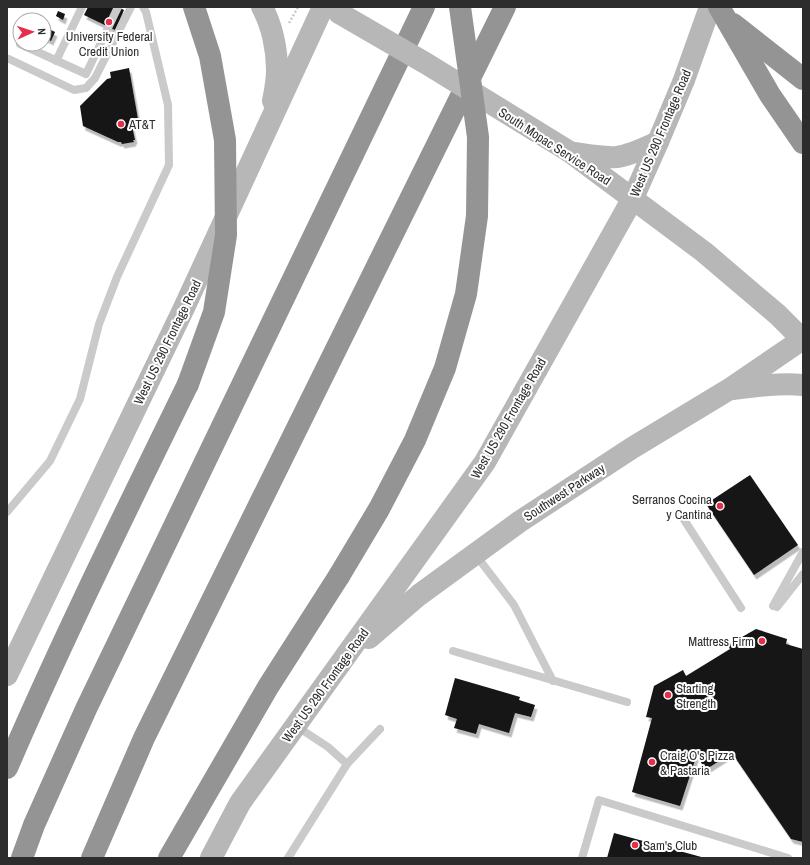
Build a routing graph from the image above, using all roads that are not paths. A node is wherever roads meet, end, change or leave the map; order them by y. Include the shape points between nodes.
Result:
1 (82, 7) edge
2 (118, 7) edge
3 (131, 7) edge
4 (143, 7) edge
5 (194, 7) edge
6 (262, 7) edge
7 (424, 7) edge
8 (460, 7) edge
9 (505, 7) edge
10 (710, 7) edge
11 (719, 7) edge
12 (330, 9) edge
13 (39, 52) edge
14 (9, 59) dead end
15 (56, 60) junction
16 (803, 79) edge
17 (271, 121) junction
18 (658, 142) junction
19 (803, 143) edge
20 (570, 152) junction
21 (633, 198) junction
22 (803, 331) edge
23 (803, 385) edge
24 (728, 390) junction
25 (7, 512) edge
26 (679, 512) dead end
27 (803, 552) edge
28 (474, 554) junction
29 (803, 574) edge
30 (741, 608) dead end
31 (453, 651) dead end
32 (340, 664) junction
33 (7, 675) edge
34 (553, 681) junction
35 (627, 702) dead end
36 (296, 725) junction
37 (380, 729) dead end
38 (347, 764) junction
39 (7, 768) edge
40 (22, 858) edge
41 (92, 858) edge
42 (170, 858) edge
43 (211, 858) edge
44 (288, 858) edge
45 (582, 858) edge
46 (788, 858) edge

1 - 15 lane
2 - 15 lane via 86,74
3 - 14 lane via 95,78 86,88 74,90
4 - 25 lane via 168,106 169,165 99,324 80,399 50,461
5 - 39 highway, bridge via 210,56 225,140 226,235 214,312 188,384 108,547
6 - 17 main road via 272,31 277,70
7 - 40 highway via 89,702
8 - 42 highway, bridge via 478,137 477,216 466,294 445,368 415,440 379,509 268,687
9 - 41 highway via 144,738
10 - 16 highway, bridge
10 - 18 main road, West US 290 Frontage Road
11 - 19 highway, bridge via 770,95
12 - 17 main road, West US 290 Frontage Road
12 - 20 main road, South Mopac Service Road, bridge via 427,64
13 - 15 lane
17 - 33 main road, West US 290 Frontage Road
18 - 20 main road via 636,152 617,156 596,157
18 - 21 main road, West US 290 Frontage Road
20 - 21 main road, South Mopac Service Road
21 - 22 main road, South Mopac Service Road via 704,252 778,316
21 - 32 main road, West US 290 Frontage Road via 485,462
22 - 24 main road, Southwest Parkway
23 - 24 main road via 764,385
24 - 28 main road, Southwest Parkway via 632,448
26 - 30 lane
27 - 29 lane via 775,606
28 - 32 main road, Southwest Parkway via 418,595
28 - 34 lane via 514,605
31 - 34 lane
32 - 36 main road, West US 290 Frontage Road
34 - 35 lane
36 - 38 lane via 328,746
36 - 43 main road, West US 290 Frontage Road via 240,803
37 - 38 lane
38 - 44 lane
45 - 46 lane via 600,800

